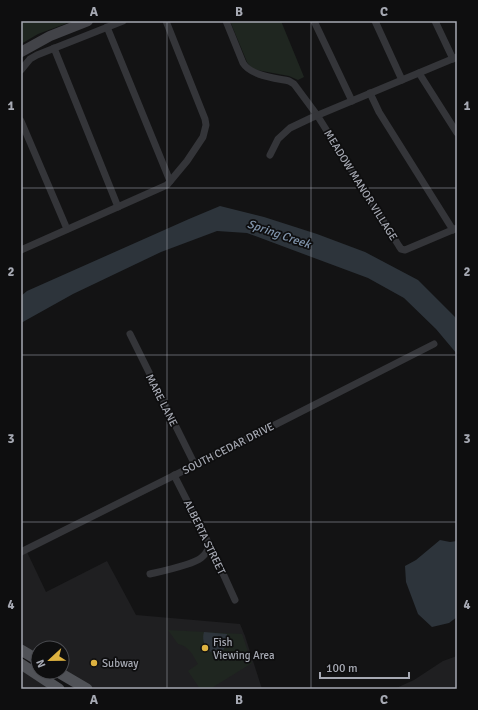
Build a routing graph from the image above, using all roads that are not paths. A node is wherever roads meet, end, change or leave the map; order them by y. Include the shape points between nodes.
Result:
1 (88, 21) edge
2 (123, 21) edge
3 (166, 21) edge
4 (226, 21) edge
5 (314, 21) edge
6 (375, 21) edge
7 (435, 21) edge
8 (107, 27) junction
9 (54, 48) junction
10 (21, 52) edge
11 (455, 58) edge
12 (21, 70) edge
13 (419, 73) junction
14 (402, 80) junction
15 (370, 93) junction
16 (352, 101) junction
17 (317, 115) junction
18 (21, 121) edge
19 (457, 133) edge
20 (270, 155) dead end
21 (170, 182) junction
22 (118, 207) junction
23 (67, 229) junction
24 (455, 229) edge
25 (21, 250) edge
26 (130, 334) dead end
27 (434, 344) dead end
28 (195, 465) junction
29 (174, 475) junction
30 (210, 545) junction
31 (21, 552) edge
32 (150, 574) dead end
33 (235, 600) dead end
34 (21, 650) edge
35 (30, 655) edge
36 (21, 664) edge
37 (70, 679) edge
38 (59, 689) edge
39 (87, 689) edge

1 - 10 main road via 50,36
2 - 8 street
3 - 21 street via 206,125 203,137
4 - 17 street, MEADOW MANOR VILLAGE via 246,68 294,84
5 - 16 street
6 - 14 street
7 - 11 street
8 - 9 street
8 - 21 street
9 - 12 street via 30,59
9 - 22 street
11 - 13 street
13 - 14 street
13 - 19 street
14 - 15 street
15 - 16 street
15 - 24 street, MEADOW MANOR VILLAGE via 379,112
16 - 17 street
17 - 20 street via 290,128 278,139
17 - 24 street, MEADOW MANOR VILLAGE via 402,249
18 - 23 street
21 - 22 street
22 - 23 street
23 - 25 street
26 - 28 street, MARE LANE
27 - 28 street, SOUTH CEDAR DRIVE
28 - 29 street, SOUTH CEDAR DRIVE
29 - 30 street, ALBERTA STREET
29 - 31 street, SOUTH CEDAR DRIVE
30 - 32 street via 207,552 192,563
30 - 33 street, ALBERTA STREET
34 - 35 main road
36 - 38 main road
37 - 39 main road

